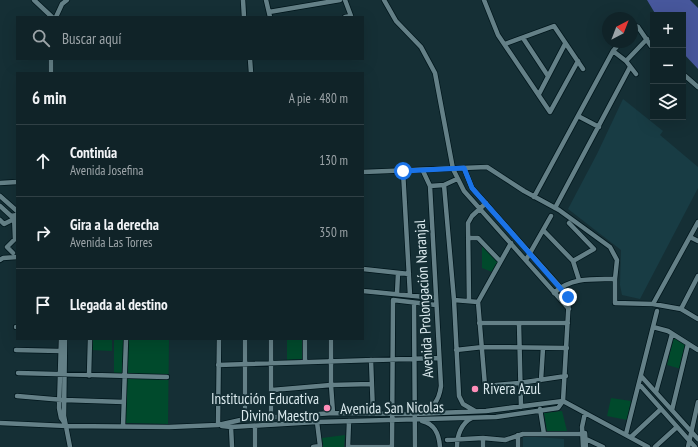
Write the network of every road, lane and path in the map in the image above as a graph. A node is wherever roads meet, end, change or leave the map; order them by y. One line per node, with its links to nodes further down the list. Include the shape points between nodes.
1 (34, 0): 11 (street)
2 (67, 0): 12 (street)
3 (243, 0): 13 (street)
4 (266, 0): 10 (street)
5 (340, 0): 9 (street)
6 (345, 0): 14 (street)
7 (384, 0): 39 (street, via 396,21 421,47 435,74)
8 (484, 0): 18 (street, via 498,35)
9 (313, 2): 10 (street)
10 (269, 14)
11 (51, 16)
12 (56, 16)
13 (244, 16)
14 (351, 16)
15 (638, 27): 17 (street)
16 (524, 38): 18 (street); 19 (street, via 554,26); 32 (street)
17 (647, 39): 20 (street); 25 (street)
18 (505, 44): 35 (street)
19 (566, 44): 26 (street); 32 (street)
20 (650, 44)
21 (616, 48): 22 (street)
22 (613, 51): 25 (street); 36 (street)
23 (51, 60): 29 (street)
24 (250, 60): 30 (street)
25 (626, 61): 27 (street)
26 (578, 62): 28 (street); 35 (street, via 550,112)
27 (630, 67): 31 (street); 37 (street)
28 (583, 69)
29 (51, 72)
30 (251, 72)
31 (636, 74)
32 (548, 76): 35 (street)
33 (686, 77): 34 (street)
34 (698, 87)
35 (539, 94)
36 (578, 116): 37 (street); 49 (street)
37 (599, 127): 52 (street)
38 (464, 168): 39 (street); 49 (street, via 487,167); 50 (street, via 472,188)
39 (453, 169): 41 (street); 43 (street)
40 (403, 171): 41 (street); 42 (street); 73 (street)
41 (423, 171): 47 (street, Avenida Prolongación Naranjal)
42 (364, 172)
43 (457, 179): 46 (street); 53 (street)
44 (16, 182): 45 (street)
45 (0, 183)
46 (444, 185): 47 (street); 83 (street, Avenida Prolongación Naranjal)
47 (430, 186): 82 (street, Avenida Prolongación Naranjal)
48 (0, 196): 54 (street)
49 (534, 197): 52 (street)
50 (486, 203): 53 (street); 65 (street)
51 (0, 206): 56 (street)
52 (555, 208): 75 (street, via 610,247 617,260)
53 (480, 209): 62 (street, via 469,219); 64 (street)
54 (16, 210)
55 (551, 216): 60 (street)
56 (15, 217): 57 (street, via 4,224); 66 (street, via 15,239 7,246)
57 (0, 220)
58 (698, 222): 61 (street)
59 (569, 223): 70 (street, via 594,249)
60 (544, 231): 65 (street); 70 (street)
61 (690, 237): 63 (street); 87 (street)
62 (468, 238): 69 (street, via 478,238); 84 (street)
63 (698, 241)
64 (511, 243): 68 (street); 69 (street)
65 (531, 253): 68 (street); 77 (street)
66 (15, 254): 67 (street)
67 (0, 260)
68 (526, 260): 79 (street)
69 (500, 261): 85 (street)
70 (573, 261): 76 (street)
71 (364, 269): 72 (street)
72 (398, 273): 73 (street); 80 (street)
73 (409, 274): 81 (street)
74 (698, 276): 90 (street)
75 (615, 279): 76 (street); 87 (street, via 615,303)
76 (579, 280): 77 (street)
77 (561, 287): 79 (street); 89 (street, via 568,297)
78 (364, 291): 80 (street)
79 (554, 293): 89 (street)
80 (397, 294): 81 (street)
81 (410, 295): 82 (street)
82 (435, 298): 88 (street, Avenida Prolongación Naranjal)
83 (454, 300): 84 (street); 113 (street, Avenida Prolongación Naranjal)
84 (469, 301): 85 (street)
85 (478, 302): 93 (street)
86 (414, 303): 88 (street); 116 (street); 119 (street, via 393,300)
87 (653, 304): 90 (street)
88 (436, 306): 117 (street, Avenida Prolongación Naranjal)
89 (569, 309): 95 (street)
90 (682, 309): 92 (street)
91 (657, 311): 96 (street)
92 (698, 319)
93 (480, 323): 94 (street); 108 (street)
94 (519, 323): 95 (street); 109 (street)
95 (568, 323): 111 (street)
96 (653, 327): 97 (street); 130 (street)
97 (672, 334): 107 (street); 138 (street)
98 (61, 340): 115 (street)
99 (65, 340): 126 (street)
100 (90, 340): 127 (street)
101 (126, 340): 128 (street)
102 (219, 340): 124 (street)
103 (245, 340): 123 (street)
104 (271, 340): 122 (street)
105 (305, 340): 121 (street)
106 (331, 340): 120 (street)
107 (688, 344): 114 (street); 147 (street)
108 (483, 347): 109 (street); 113 (street); 133 (street, via 485,386)
109 (519, 348): 110 (street); 133 (street)
110 (543, 348): 111 (street); 132 (street)
111 (567, 348): 129 (street)
112 (16, 350): 115 (street)
113 (456, 350): 148 (street, Avenida Prolongación Naranjal, via 458,396 463,404)
114 (698, 350)
115 (60, 351): 126 (street)
116 (415, 358): 117 (street); 119 (street); 150 (street)
117 (439, 358): 150 (street, Avenida Prolongación Naranjal, via 440,398 432,406)
118 (371, 360): 119 (street); 120 (street); 134 (street)
119 (392, 360): 154 (street)
120 (331, 361): 121 (street); 136 (street)
121 (304, 362): 122 (street)
122 (271, 363): 123 (street); 137 (street)
123 (245, 364): 124 (street); 158 (street)
124 (218, 365): 164 (street)
125 (18, 373): 126 (street)
126 (62, 375): 127 (street); 140 (street)
127 (89, 376): 128 (street)
128 (124, 376): 131 (street); 142 (street)
129 (566, 376): 132 (street); 141 (street)
130 (641, 376): 135 (street); 138 (street)
131 (166, 377)
132 (541, 380): 133 (street)
133 (519, 383): 145 (street)
134 (371, 384): 136 (street); 151 (street)
135 (639, 384): 146 (street); 172 (street)
136 (331, 385): 137 (street); 153 (street)
137 (272, 390): 156 (street)
138 (656, 392): 147 (street)
139 (17, 396): 140 (street)
140 (62, 400): 142 (street); 165 (street)
141 (563, 401): 144 (street, Avenida San Nicolas); 149 (street, Avenida San Nicolas, via 558,408); 152 (street)
142 (124, 402): 166 (street)
143 (698, 402): 157 (street)
144 (540, 405): 145 (street, Avenida San Nicolas); 149 (street)
145 (521, 407): 148 (street, Avenida San Nicolas)
146 (661, 408): 169 (street); 175 (street)
147 (672, 410): 170 (street)
148 (477, 411): 150 (street, Avenida San Nicolas)
149 (540, 411): 155 (street, Avenida San Nicolas); 171 (street)
150 (414, 412): 154 (street, Avenida San Nicolas); 160 (street)
151 (373, 413): 153 (street, Avenida San Nicolas); 154 (street, Avenida San Nicolas)
152 (587, 413): 172 (street); 174 (street)
153 (333, 414): 156 (street, Avenida San Nicolas)
154 (393, 414): 159 (street)
155 (475, 417): 160 (street, Avenida San Nicolas); 177 (street, via 463,425)
156 (271, 418): 158 (street, Avenida San Nicolas)
157 (696, 418): 170 (street)
158 (245, 419): 164 (street, Avenida San Nicolas)
159 (392, 420): 160 (street, Avenida San Nicolas); 161 (street, Avenida San Nicolas); 187 (street)
160 (414, 420): 188 (street); 189 (street, via 423,421 435,428)
161 (349, 421): 162 (street, Avenida San Nicolas); 186 (street)
162 (317, 422): 167 (street, Avenida San Nicolas); 181 (street)
163 (0, 423): 165 (street, Avenida San Nicolas)
164 (218, 425): 166 (street, Avenida San Nicolas); 168 (street, Avenida San Nicolas)
165 (67, 426): 166 (street, Avenida San Nicolas); 182 (street)
166 (123, 426)
167 (255, 426): 168 (street, Avenida San Nicolas); 184 (street)
168 (231, 427): 183 (street)
169 (677, 427): 180 (street); 197 (street)
170 (691, 431): 178 (street); 180 (street)
171 (544, 434): 173 (street); 174 (street)
172 (626, 434): 175 (street)
173 (518, 435): 176 (street, via 505,440); 192 (street)
174 (584, 436): 193 (street); 194 (street); 195 (street)
175 (631, 437): 196 (street)
176 (483, 438): 177 (street); 191 (street)
177 (457, 439): 179 (street); 190 (street)
178 (698, 439)
179 (447, 440)
180 (689, 440): 198 (street); 199 (street)
181 (320, 446): 185 (street)
182 (70, 447)
183 (232, 447)
184 (255, 447)
185 (313, 447)
186 (348, 447): 187 (street)
187 (392, 447)
188 (415, 447)
189 (440, 447)
190 (457, 447)
191 (484, 447)
192 (518, 447)
193 (583, 447)
194 (586, 447)
195 (603, 447)
196 (648, 447)
197 (655, 447)
198 (688, 447)
199 (695, 447)

